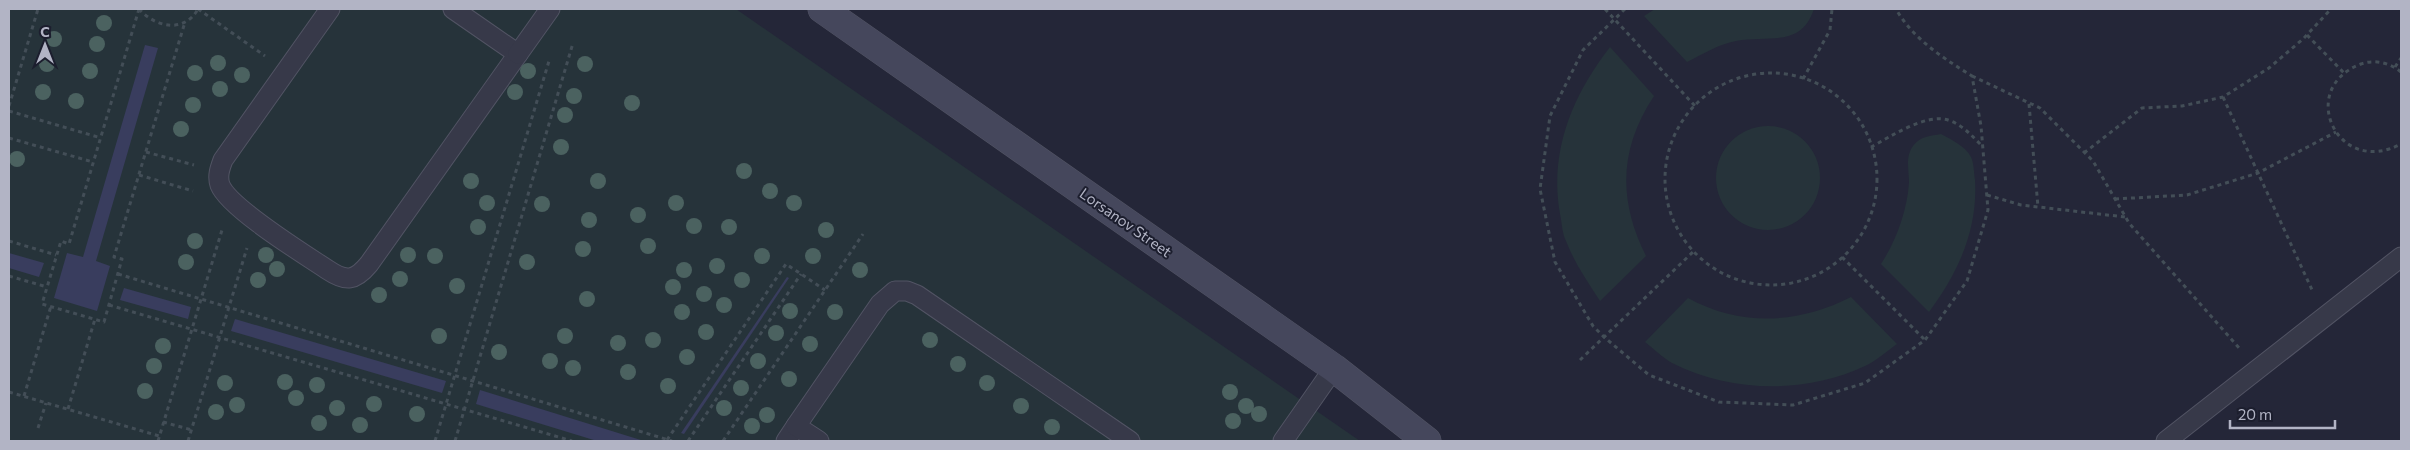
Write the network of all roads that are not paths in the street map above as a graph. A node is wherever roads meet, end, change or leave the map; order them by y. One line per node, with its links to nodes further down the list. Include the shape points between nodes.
1 (330, 9): 5 (lane, via 223,160 218,172 219,184 231,202 339,277 361,274)
2 (453, 9): 5 (lane)
3 (550, 9): 5 (lane)
4 (822, 9): 7 (main road, Lorsanov Street)
5 (518, 54)
6 (2401, 257): 14 (lane)
7 (1334, 368): 12 (lane); 13 (main road, Lorsanov Street)
8 (796, 426): 9 (lane); 10 (lane); 11 (lane, via 880,304 895,291 906,291 917,295)
9 (786, 441)
10 (819, 441)
11 (1130, 441)
12 (1283, 441)
13 (1427, 441)
14 (2166, 441)

